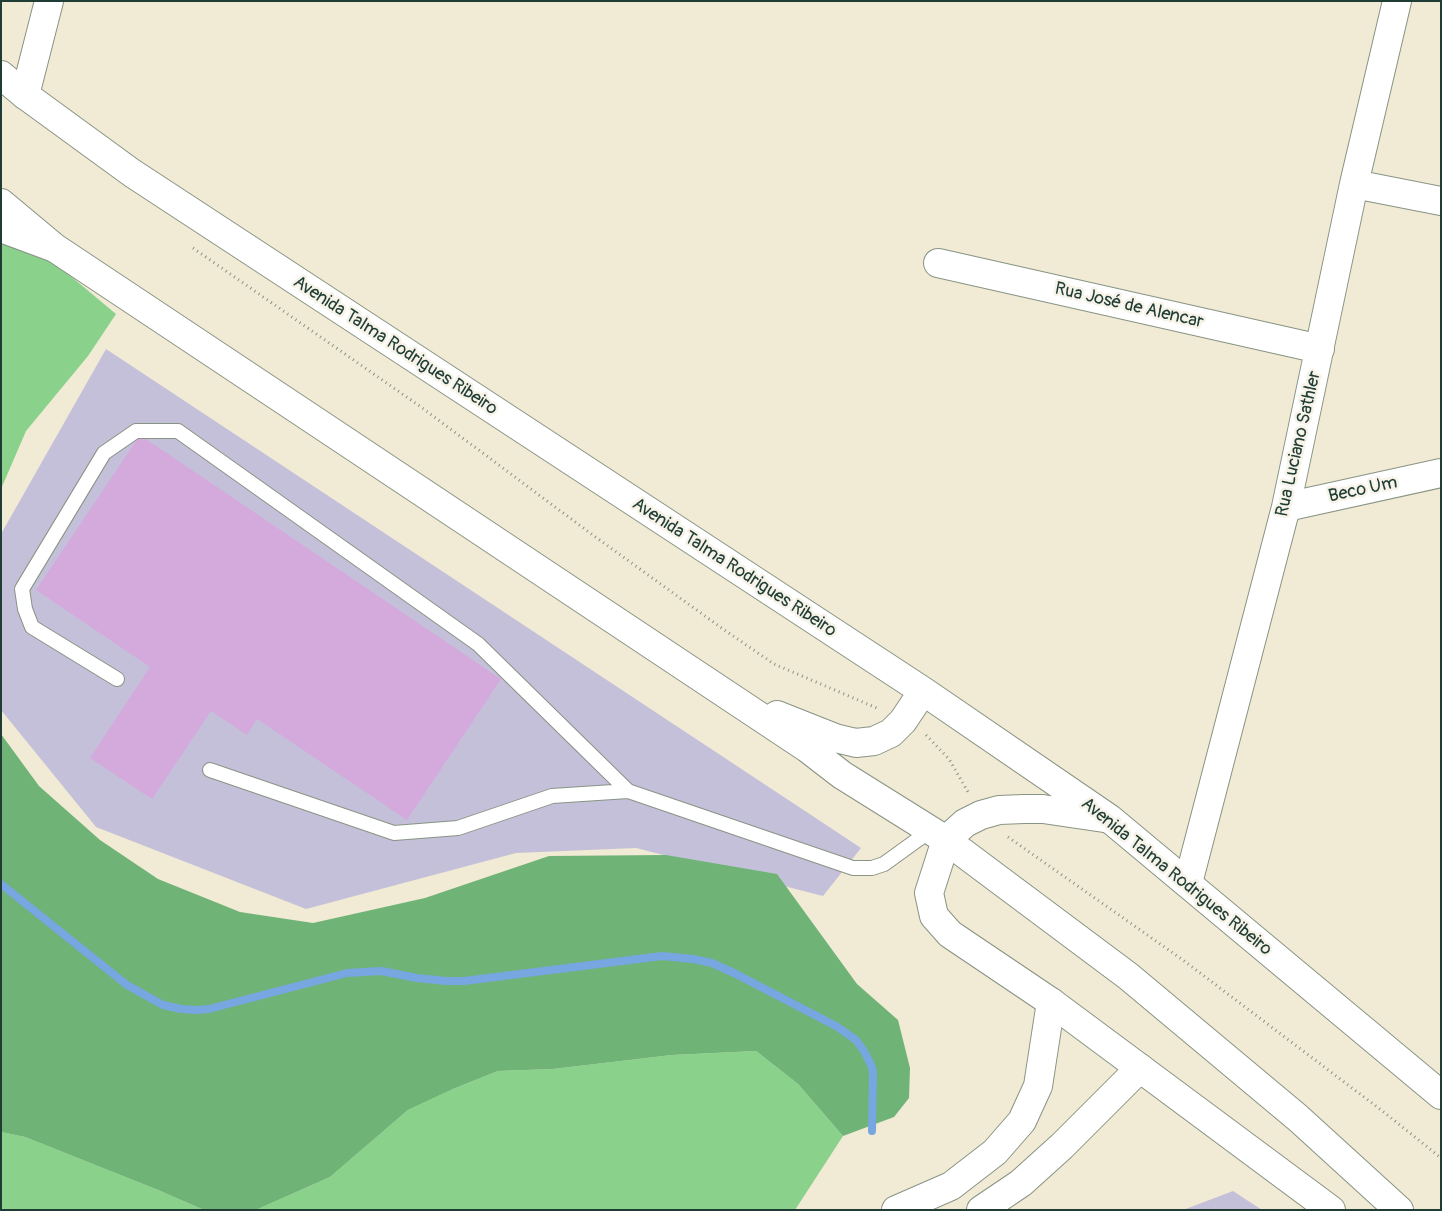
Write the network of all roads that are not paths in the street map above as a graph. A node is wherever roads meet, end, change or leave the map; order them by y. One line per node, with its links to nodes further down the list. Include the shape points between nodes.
1 (49, 1): 4 (main road)
2 (1397, 1): 5 (main road, Rua Luciano Sathler)
3 (1, 76): 4 (main road, Avenida Talma Rodrigues Ribeiro)
4 (25, 95): 15 (main road, Avenida Talma Rodrigues Ribeiro, via 132,173)
5 (1354, 184): 6 (main road); 11 (main road, Rua Luciano Sathler)
6 (1441, 201)
7 (1, 203): 9 (main road)
8 (1, 228): 9 (main road)
9 (56, 248): 16 (main road)
10 (938, 263): 11 (main road, Rua José de Alencar)
11 (1320, 349): 13 (main road, Rua Luciano Sathler)
12 (1441, 473): 13 (main road, Beco Um)
13 (1286, 507): 21 (main road, Rua Luciano Sathler)
14 (117, 679): 18 (lane, via 32,627 22,589 104,453 136,431 178,431 478,644)
15 (923, 692): 16 (main road, via 891,733 856,743 835,738); 19 (main road, Avenida Talma Rodrigues Ribeiro)
16 (729, 696): 20 (main road, via 842,775)
17 (210, 770): 18 (lane, via 394,833 458,828 552,796)
18 (628, 790): 20 (lane, via 853,868 884,864)
19 (1110, 819): 20 (main road, via 1043,809 999,810); 21 (main road, Avenida Talma Rodrigues Ribeiro)
20 (939, 835): 22 (main road, via 930,893 934,916 950,934); 28 (main road, via 1128,976 1298,1118)
21 (1188, 883): 24 (main road, Avenida Talma Rodrigues Ribeiro)
22 (1051, 1002): 23 (main road); 25 (main road, via 1038,1086 1022,1120 995,1152 951,1186)
23 (1140, 1068): 26 (main road, via 1021,1183); 27 (main road)
24 (1441, 1095)
25 (896, 1210)
26 (980, 1210)
27 (1331, 1210)
28 (1400, 1210)

